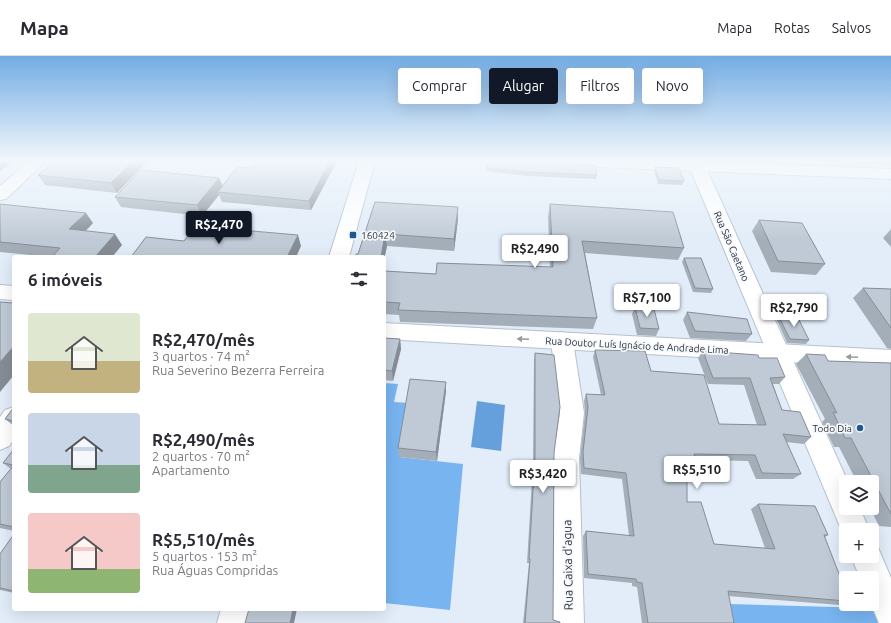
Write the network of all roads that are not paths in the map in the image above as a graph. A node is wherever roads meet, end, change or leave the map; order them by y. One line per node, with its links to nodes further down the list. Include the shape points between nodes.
1 (8, 187): 4 (street)
2 (359, 187): 5 (street)
3 (707, 187): 10 (street, Rua São Caetano)
4 (0, 195)
5 (340, 255)
6 (0, 292): 7 (street)
7 (12, 293)
8 (386, 331): 9 (street, Rua Doutor Luís Ignácio de Andrade Lima, one-way to 8)
9 (562, 341): 10 (street, Rua Doutor Luís Ignácio de Andrade Lima); 19 (street, Rua Caixa d'agua, via 572,413 566,458)
10 (777, 353): 11 (street, Rua Doutor Luís Ignácio de Andrade Lima, one-way to 10); 14 (street, Rua São Caetano)
11 (891, 359)
12 (12, 421): 13 (street)
13 (0, 438)
14 (852, 523)
15 (869, 563): 17 (street)
16 (236, 611): 18 (street)
17 (891, 614)
18 (233, 623)
19 (568, 623)

